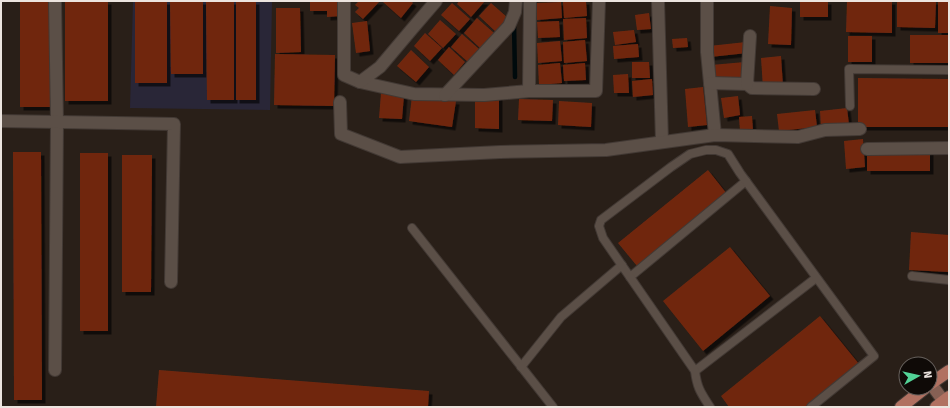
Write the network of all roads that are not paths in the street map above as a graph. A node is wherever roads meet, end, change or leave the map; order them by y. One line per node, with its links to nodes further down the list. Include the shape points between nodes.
1 (55, 1): 20 (street)
2 (344, 1): 11 (street, via 344,75)
3 (436, 1): 11 (street, via 380,67)
4 (516, 1): 16 (street, via 515,12 509,26)
5 (530, 1): 15 (street)
6 (599, 1): 15 (street, via 596,91)
7 (658, 1): 23 (street)
8 (706, 1): 12 (street)
9 (750, 36): 13 (street)
10 (949, 70): 18 (lane, via 849,69)
11 (360, 82): 16 (street, via 414,94)
12 (710, 83): 13 (street); 22 (street)
13 (747, 84): 14 (street, via 752,88)
14 (814, 89)
15 (529, 91): 16 (street)
16 (445, 95)
17 (340, 102): 23 (street, via 341,134 400,157 606,150)
18 (850, 106)
19 (1, 121): 20 (street)
20 (58, 122): 33 (street, via 174,124); 35 (street)
21 (860, 129): 22 (street, via 825,130 798,136)
22 (715, 136): 23 (street)
23 (662, 142)
24 (949, 148): 25 (street)
25 (867, 149)
26 (746, 181): 28 (lane, via 728,154 716,150 690,154 602,220 599,226 603,238); 30 (lane); 31 (lane)
27 (412, 228): 34 (lane)
28 (622, 265): 30 (lane); 34 (lane, via 561,317)
29 (912, 276): 32 (lane)
30 (630, 277): 36 (lane)
31 (816, 278): 36 (lane); 42 (lane, via 874,356)
32 (949, 280)
33 (171, 282)
34 (521, 367): 40 (lane)
35 (55, 370)
36 (695, 371): 41 (lane, via 699,392)
37 (949, 371): 38 (main road)
38 (938, 379)
39 (915, 396): 43 (main road)
40 (553, 407)
41 (710, 407)
42 (811, 407)
43 (901, 407)

